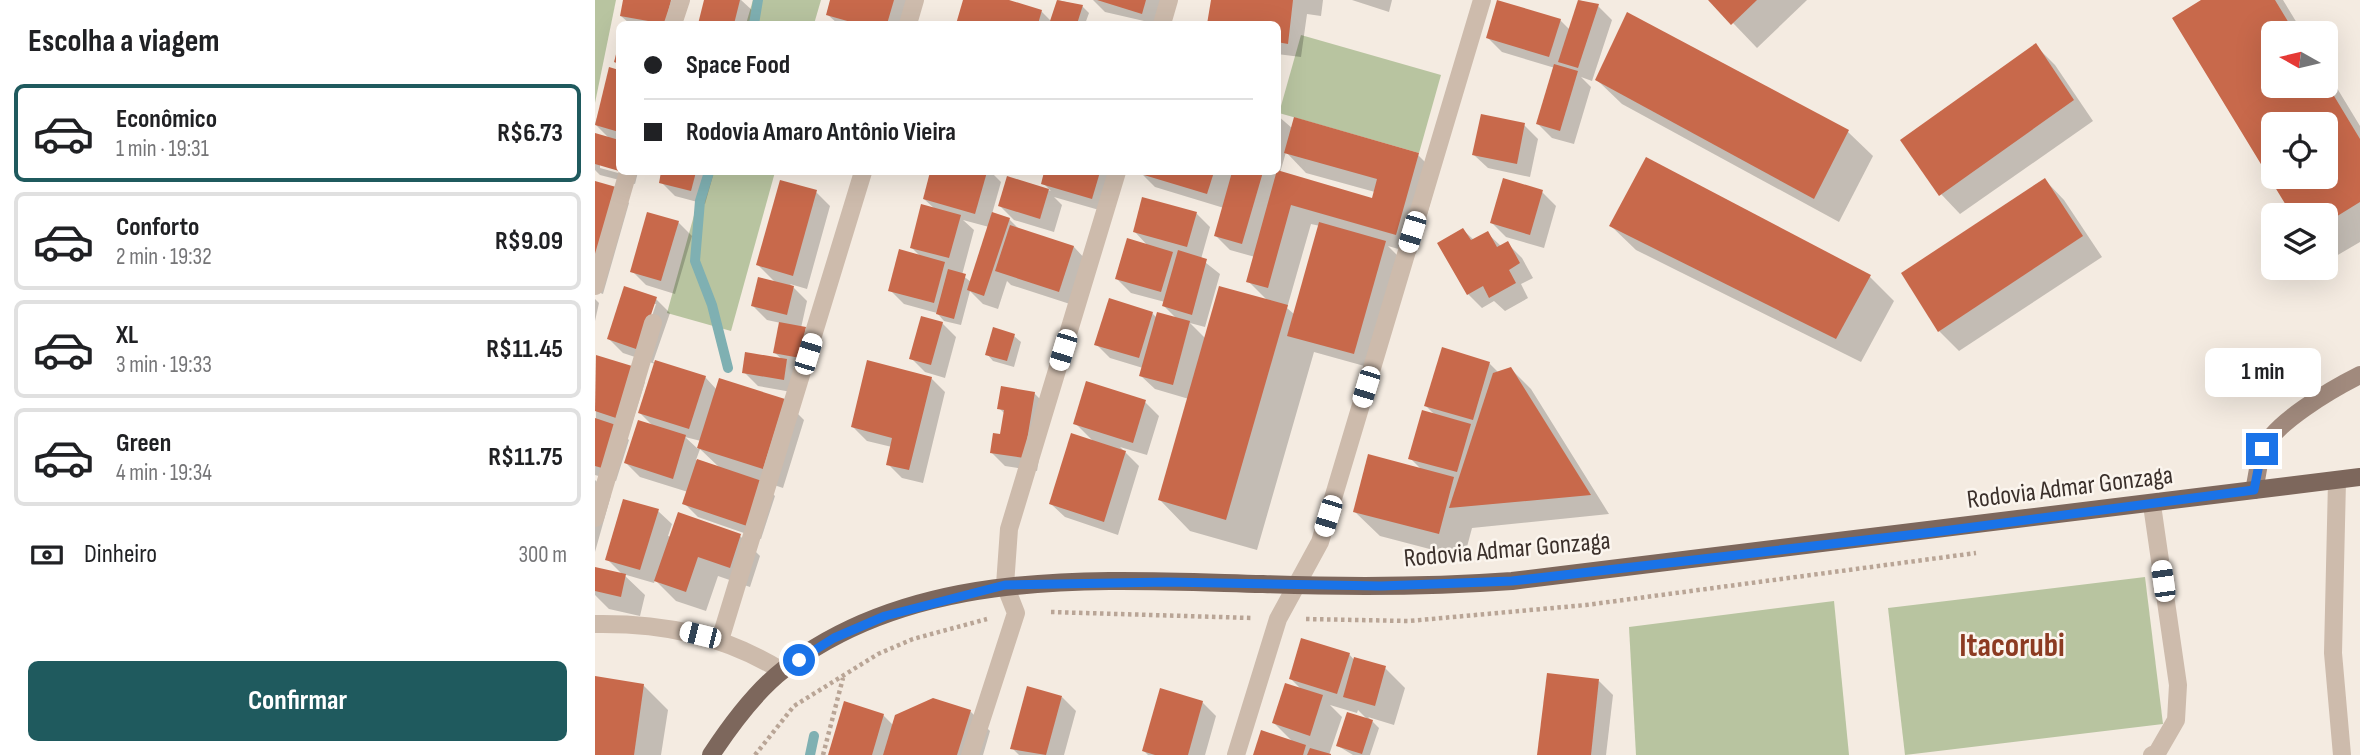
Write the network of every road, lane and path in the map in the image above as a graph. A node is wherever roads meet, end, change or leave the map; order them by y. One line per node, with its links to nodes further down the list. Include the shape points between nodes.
1 (681, 0): 5 (street)
2 (915, 0): 6 (street)
3 (1169, 0): 7 (street)
4 (1482, 0): 20 (street, via 1320,542)
5 (674, 21)
6 (909, 21)
7 (1163, 21)
8 (627, 175): 11 (street)
9 (862, 175): 22 (street)
10 (1116, 175): 19 (street, via 1009,528)
11 (595, 286)
12 (653, 323): 18 (street)
13 (2360, 375): 16 (main road, via 2288,421 2262,449)
14 (2360, 477): 15 (main road, Rodovia Admar Gonzaga)
15 (2337, 481): 16 (main road, Rodovia Admar Gonzaga); 30 (street, via 2333,653)
16 (2254, 490): 17 (main road, Rodovia Admar Gonzaga)
17 (2152, 505): 20 (main road, Rodovia Admar Gonzaga, via 1512,581); 29 (street, via 2178,685 2176,720)
18 (595, 518)
19 (1005, 585): 20 (main road, Rodovia Admar Gonzaga); 23 (main road, Rodovia Admar Gonzaga, via 885,616 834,638); 27 (street, via 1016,613)
20 (1299, 585): 28 (street, via 1278,619)
21 (595, 624): 22 (street, via 660,626)
22 (720, 640): 23 (street)
23 (782, 671): 25 (main road, Rodovia Admar Gonzaga, via 747,706)
24 (843, 677): 26 (path)
25 (711, 755)
26 (823, 755)
27 (970, 755)
28 (1236, 755)
29 (2152, 755)
30 (2342, 755)

